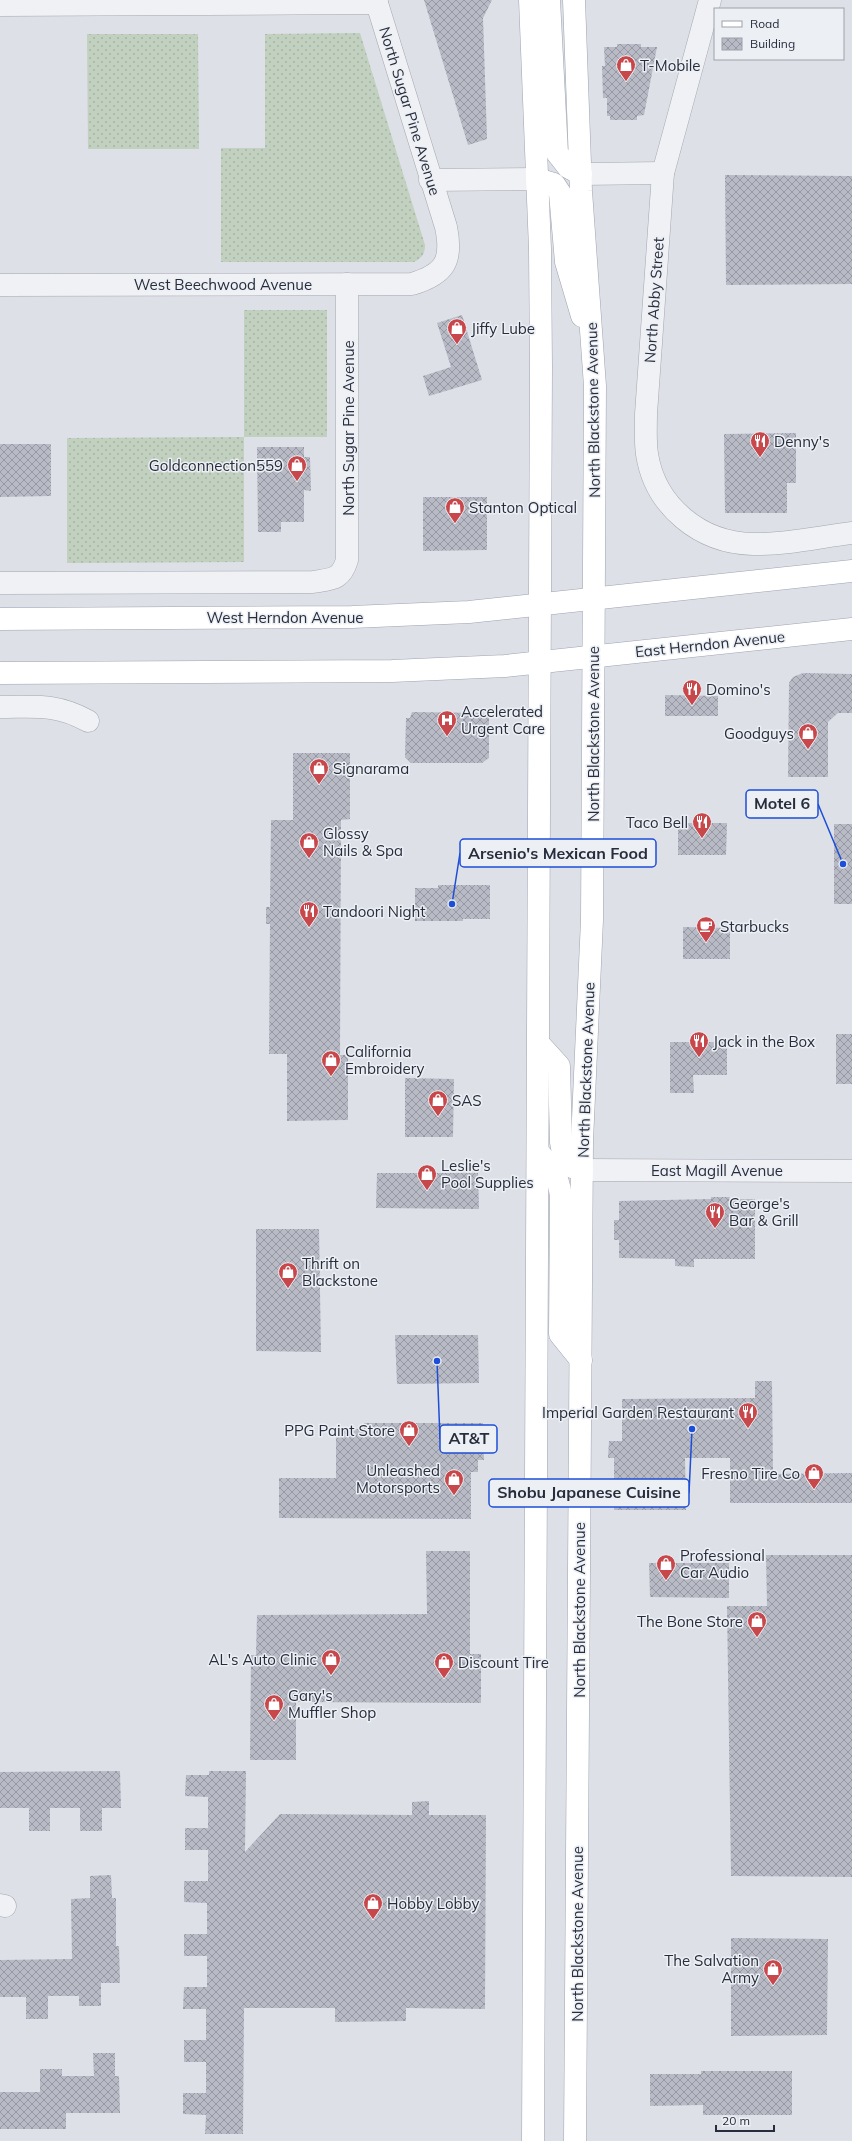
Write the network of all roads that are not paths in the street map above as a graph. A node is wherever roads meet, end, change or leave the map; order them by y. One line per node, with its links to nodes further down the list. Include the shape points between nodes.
1 (530, 0): 9 (main road)
2 (549, 0): 8 (main road, via 556,148 561,160)
3 (574, 0): 8 (main road, North Blackstone Avenue)
4 (710, 0): 7 (street, North Abby Street)
5 (376, 2): 6 (street); 10 (street, North Sugar Pine Avenue)
6 (0, 5)
7 (663, 173): 8 (street); 15 (street, North Abby Street, via 646,414 647,454 660,492 670,508 684,519 706,534 725,541 753,544)
8 (581, 174): 14 (main road, North Blackstone Avenue)
9 (537, 178): 10 (street); 14 (main road, via 554,184 560,193 566,262); 19 (main road, via 541,367)
10 (430, 180): 11 (street, North Sugar Pine Avenue, via 449,243 449,257)
11 (442, 268): 12 (street, West Beechwood Avenue, via 428,279 412,284)
12 (347, 284): 13 (street, West Beechwood Avenue); 17 (street, North Sugar Pine Avenue, via 347,560 343,572 333,579 313,582)
13 (0, 285)
14 (593, 351): 18 (main road, North Blackstone Avenue)
15 (852, 533)
16 (852, 571): 18 (main road)
17 (0, 583)
18 (594, 599): 19 (main road, West Herndon Avenue); 22 (main road, North Blackstone Avenue)
19 (541, 606): 20 (main road, West Herndon Avenue, via 352,617); 23 (main road)
20 (0, 619)
21 (852, 629): 22 (main road, East Herndon Avenue)
22 (593, 657): 23 (main road, East Herndon Avenue); 29 (main road, North Blackstone Avenue, via 592,920)
23 (541, 662): 24 (main road, via 484,668 392,671); 27 (main road)
24 (0, 673)
25 (0, 707): 26 (street, via 50,707 70,711)
26 (88, 721)
27 (539, 1044): 28 (main road); 29 (main road, via 559,1066 563,1153 572,1167)
28 (538, 1152): 31 (main road, via 552,1166 561,1196 560,1334); 32 (main road)
29 (582, 1170): 30 (street, East Magill Avenue); 31 (main road, North Blackstone Avenue)
30 (852, 1171)
31 (581, 1360): 33 (main road, North Blackstone Avenue)
32 (533, 2141)
33 (576, 2141)

